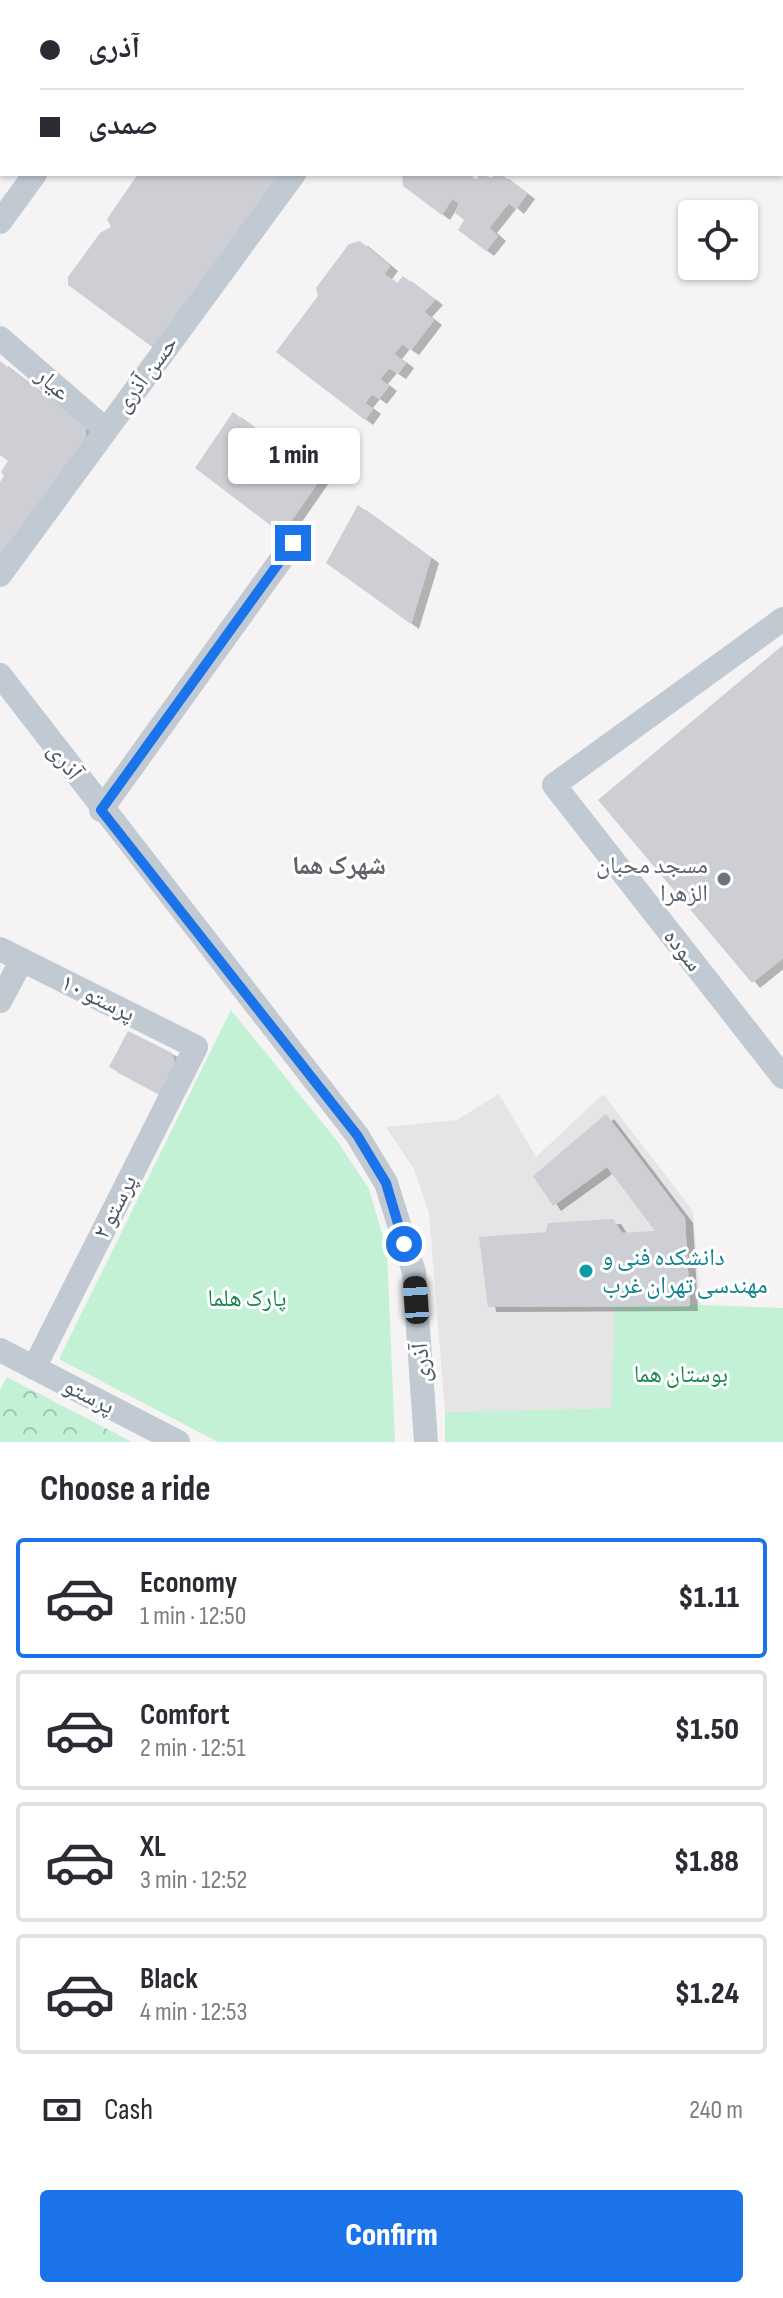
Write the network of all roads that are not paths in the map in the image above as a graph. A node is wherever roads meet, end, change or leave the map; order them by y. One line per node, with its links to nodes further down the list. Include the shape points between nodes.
1 (34, 176): 3 (street)
2 (293, 176): 5 (street, حسن آذری)
3 (0, 222)
4 (0, 338): 5 (street, عیار)
5 (105, 429): 7 (street, حسن آذری)
6 (293, 543): 10 (street)
7 (0, 575)
8 (783, 619): 14 (street, سوده, via 554,785)
9 (0, 675): 10 (street, آذری)
10 (101, 810): 15 (street, آذری, via 357,1135 386,1183)
11 (11, 955): 12 (street); 13 (street, پرستو ۱۰)
12 (0, 1001)
13 (196, 1047): 17 (street, پرستو ۲)
14 (783, 1077)
15 (402, 1239): 19 (street, آذری, via 399,1273); 20 (street, آذری, via 414,1272)
16 (0, 1350): 17 (street, پرستو)
17 (34, 1368): 18 (street, پرستو)
18 (178, 1442)
19 (412, 1442)
20 (426, 1442)

